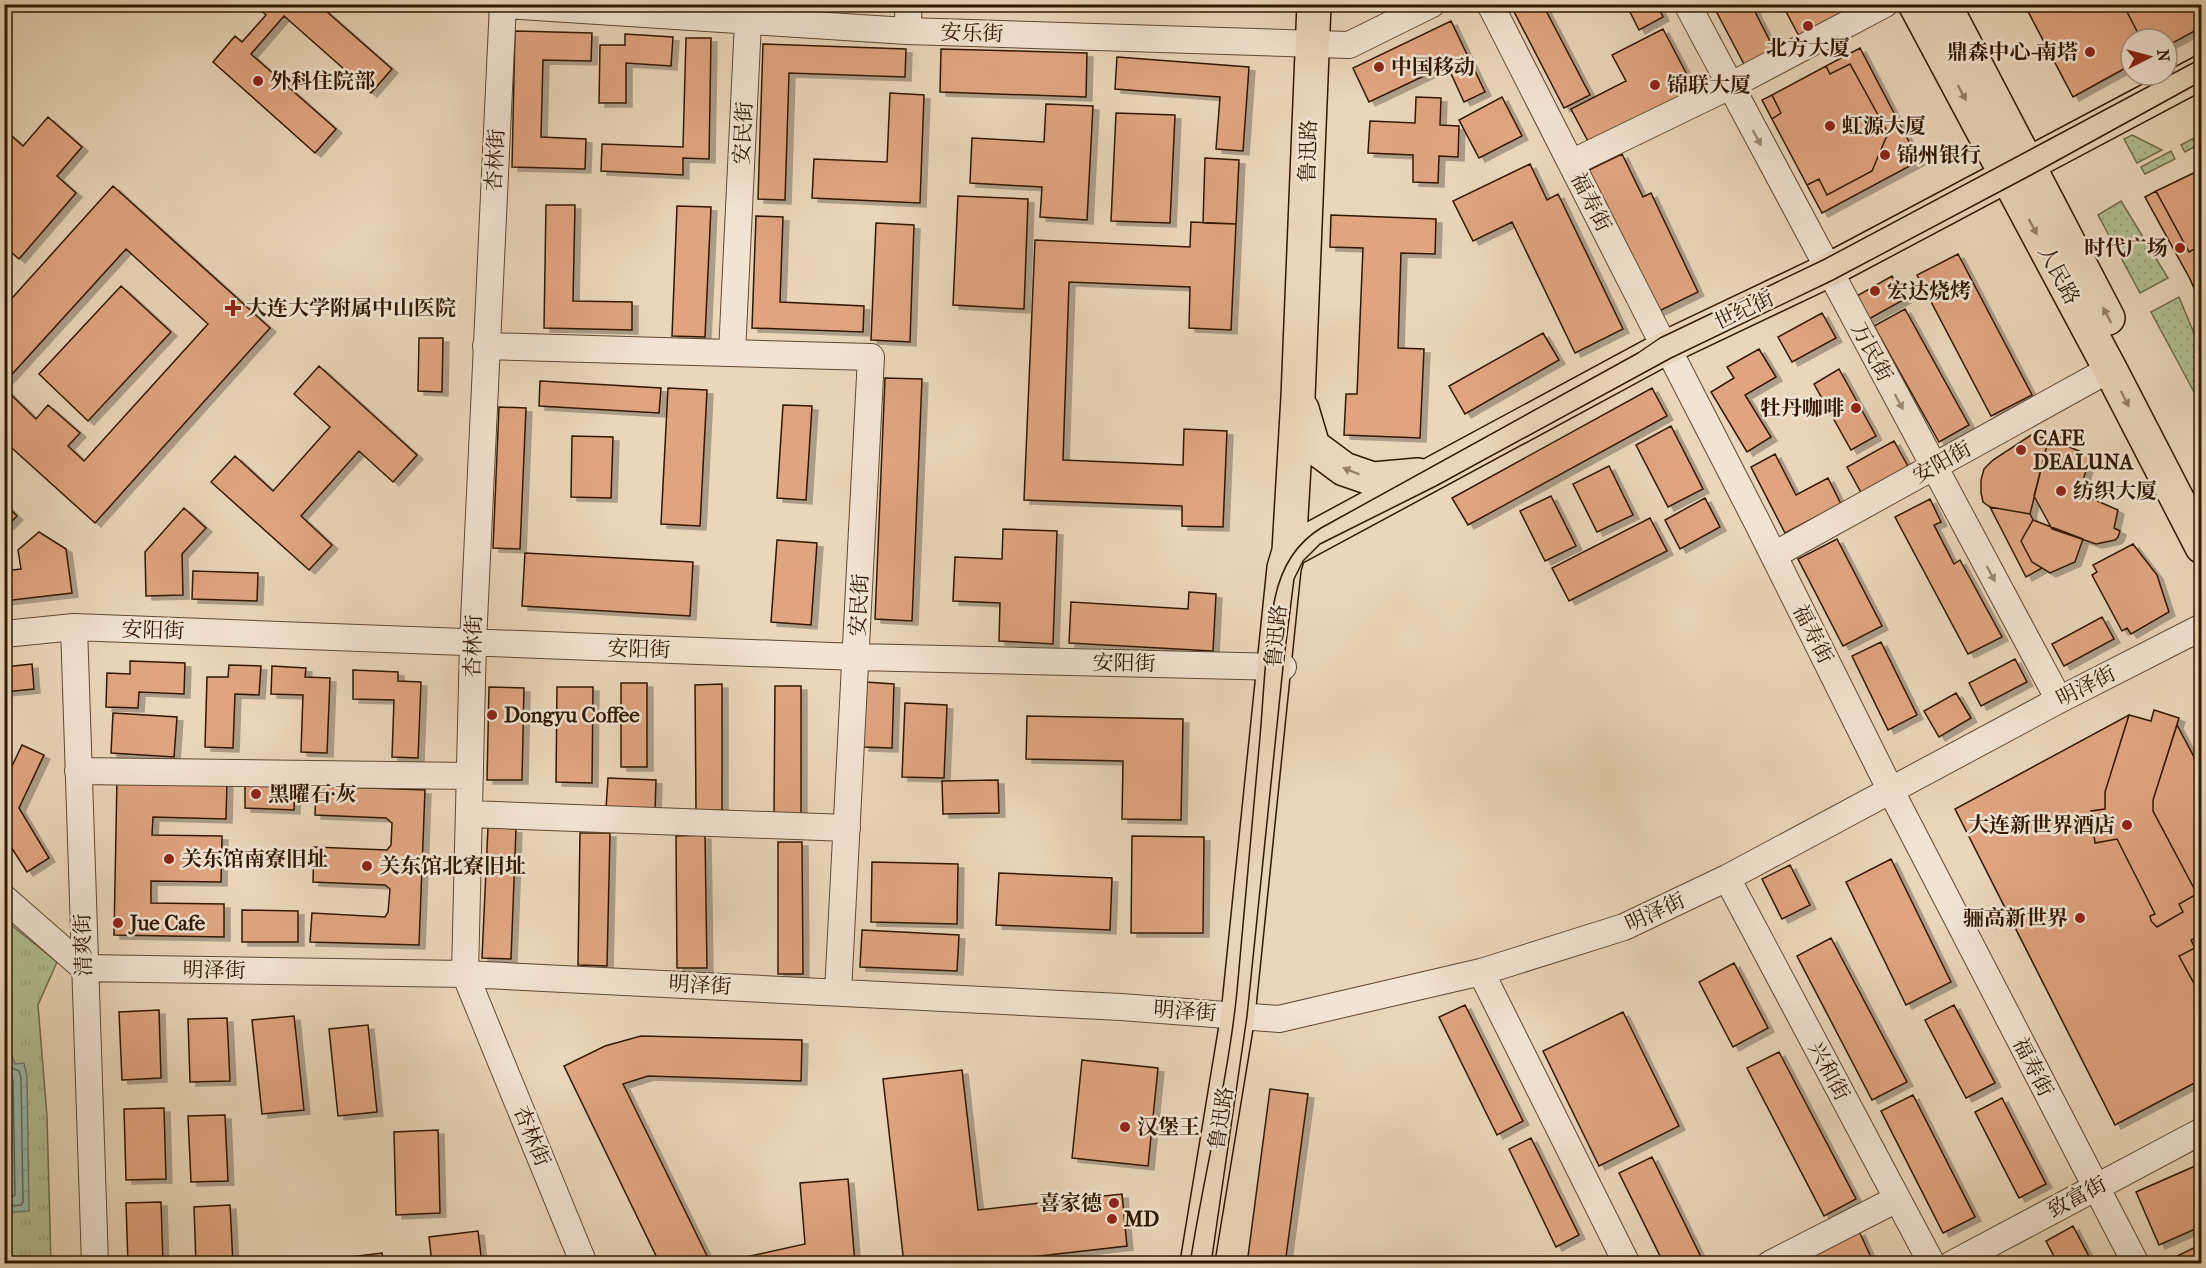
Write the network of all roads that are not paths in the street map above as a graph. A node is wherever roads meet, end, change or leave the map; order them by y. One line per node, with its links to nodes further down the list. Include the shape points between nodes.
1 (909, 4): 11 (street)
2 (1314, 4): 12 (main road, 鲁迅路)
3 (1432, 4): 12 (street, 安乐街, via 1349,45)
4 (1490, 4): 15 (street, 福寿街)
5 (1687, 4): 14 (street, 万民街)
6 (1885, 4): 14 (street)
7 (1916, 4): 16 (main road, 人民路, one-way to 16)
8 (1944, 4): 16 (main road, 人民路)
9 (503, 5): 10 (street, 安乐街); 18 (street, 杏林街)
10 (738, 15): 11 (street, 安乐街); 20 (street, 安民街)
11 (907, 31): 12 (street, 安乐街)
12 (1312, 44): 22 (main road, 鲁迅路)
13 (2202, 72): 16 (main road, 世纪街)
14 (1730, 86): 15 (street); 17 (street, 万民街, one-way to 17)
15 (1571, 163): 19 (street, 福寿街)
16 (2017, 170): 17 (main road, 世纪街); 21 (main road, 人民路, one-way to 21); 25 (main road, 人民路, one-way to 16)
17 (1829, 270): 19 (main road, 世纪街); 23 (street, 万民街, one-way to 23)
18 (486, 346): 20 (street, 安民街); 32 (street, 杏林街)
19 (1667, 347): 24 (main road, 世纪街); 28 (street, 福寿街)
20 (732, 352): 33 (street, 安民街, via 871,357)
21 (2110, 369): 23 (street, 安阳街); 26 (main road, 人民路, one-way to 26)
22 (1298, 396): 24 (main road, one-way to 22, via 1373,479 1344,469 1313,446); 27 (main road, 鲁迅路)
23 (1933, 466): 28 (street, 安阳街); 35 (street, 万民街, one-way to 35)
24 (1429, 474): 27 (main road, 世纪街)
25 (2202, 498)
26 (2202, 547)
27 (1289, 551): 34 (main road, 鲁迅路, via 1284,568)
28 (1774, 555): 38 (street, 福寿街)
29 (74, 627): 31 (street, 安阳街); 32 (street, 安阳街); 36 (street, 清爽街)
30 (2202, 627): 35 (street, 明泽街)
31 (4, 634)
32 (473, 642): 33 (street, 安阳街); 37 (street, 杏林街)
33 (856, 657): 34 (street, 安阳街); 40 (street, 安民街)
34 (1278, 666): 47 (main road, 鲁迅路)
35 (2059, 700): 38 (street, 明泽街)
36 (78, 771): 37 (street); 43 (street, 清爽街)
37 (470, 776): 39 (street, 杏林街)
38 (1891, 791): 41 (street, 明泽街); 49 (street, 福寿街)
39 (469, 814): 40 (street); 45 (street, 杏林街)
40 (847, 828): 46 (street, 安民街)
41 (1727, 878): 44 (street, 明泽街, via 1624,927); 50 (street, 兴和街)
42 (4, 898): 43 (street)
43 (84, 968): 45 (street, 明泽街); 51 (street, 清爽街)
44 (1480, 972): 47 (street, 明泽街, via 1280,1019); 54 (street)
45 (465, 974): 46 (street, 明泽街); 52 (street, 杏林街)
46 (838, 992): 47 (street, 明泽街)
47 (1238, 1015): 53 (main road, 鲁迅路)
48 (2202, 1131): 49 (street, 致富街)
49 (2096, 1187): 57 (street, 致富街); 58 (street, 福寿街)
50 (1897, 1199): 55 (street); 56 (street, 兴和街)
51 (95, 1263)
52 (584, 1263)
53 (1197, 1263)
54 (1627, 1263)
55 (1770, 1263)
56 (1932, 1263)
57 (1952, 1263)
58 (2136, 1263)

